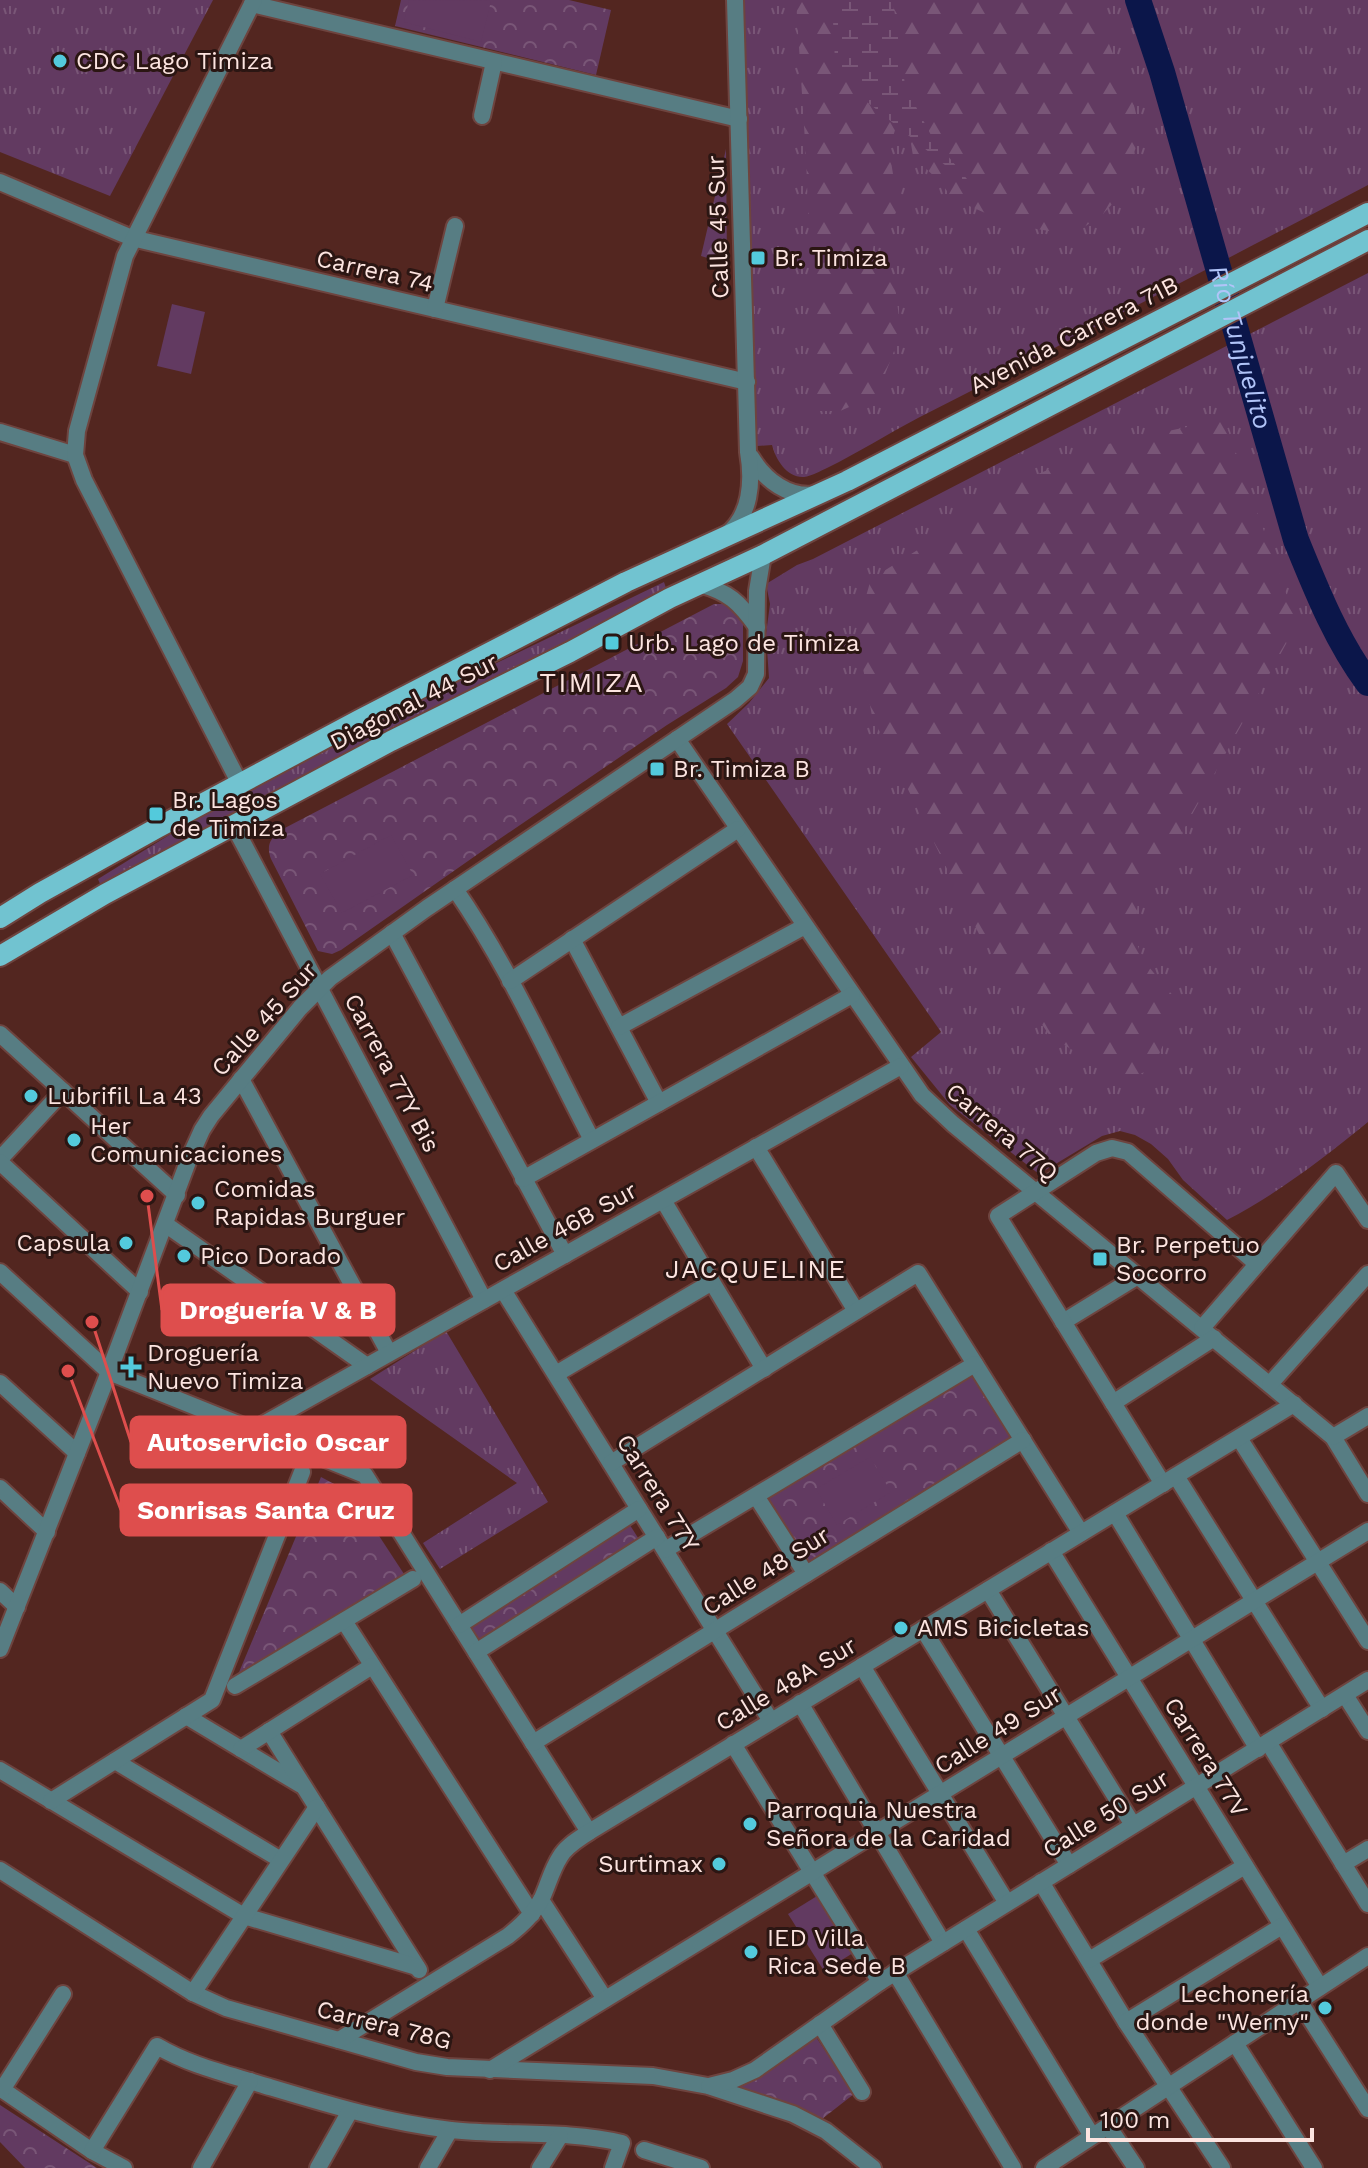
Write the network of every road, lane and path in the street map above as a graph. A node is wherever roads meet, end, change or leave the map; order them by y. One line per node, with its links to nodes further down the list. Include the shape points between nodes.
1 (735, 0): 5 (street, Calle 45 Sur)
2 (253, 2): 3 (street); 9 (street)
3 (494, 62): 4 (street); 5 (street)
4 (482, 116)
5 (739, 119): 12 (street, Calle 45 Sur)
6 (0, 182): 9 (street, Carrera 74)
7 (1368, 213): 16 (main road, Avenida Carrera 71B)
8 (455, 226): 11 (street)
9 (132, 238): 11 (street, Carrera 74); 15 (street, via 77,431)
10 (1368, 240): 19 (main road, Diagonal 44 Sur)
11 (435, 309): 12 (street, Carrera 74)
12 (747, 382): 14 (street, Calle 45 Sur)
13 (0, 432): 15 (street)
14 (748, 452): 17 (street, via 758,469 790,492); 18 (street, Calle 45 Sur, via 750,493 739,521)
15 (75, 455): 23 (street)
16 (847, 481): 17 (main road, Diagonal 44 Sur)
17 (824, 492): 18 (main road, Diagonal 44 Sur)
18 (724, 536): 23 (main road, Diagonal 44 Sur)
19 (763, 555): 20 (main road, Diagonal 44 Sur); 21 (street)
20 (699, 584): 21 (street, via 737,601); 24 (main road, Diagonal 44 Sur)
21 (757, 627): 22 (street, Calle 45 Sur, via 756,674 750,687)
22 (677, 739): 25 (street, Carrera 77Q); 26 (street, Calle 45 Sur)
23 (240, 784): 27 (main road, Diagonal 44 Sur)
24 (234, 826): 31 (main road, Diagonal 44 Sur); 33 (street, Carrera 77Y Bis)
25 (738, 829): 28 (street, Carrera 77Q); 30 (street)
26 (455, 889): 29 (street, Calle 45 Sur); 32 (street)
27 (0, 918)
28 (805, 926): 34 (street, Carrera 77Q); 35 (street)
29 (392, 933): 33 (street, Calle 45 Sur); 44 (street)
30 (572, 939): 32 (street); 35 (street)
31 (0, 956)
32 (510, 981): 41 (street)
33 (319, 988): 38 (street, Calle 45 Sur); 58 (street, Carrera 77Y Bis)
34 (852, 995): 37 (street, Carrera 77Q); 40 (street)
35 (619, 1027): 40 (street)
36 (0, 1034): 39 (street)
37 (901, 1066): 42 (street, Calle 46B Sur); 45 (street, Carrera 77Q, via 931,1104)
38 (241, 1079): 46 (street, Calle 45 Sur, via 202,1130); 62 (street)
39 (63, 1091): 43 (street); 46 (street)
40 (659, 1103): 41 (street)
41 (592, 1140): 44 (street)
42 (756, 1147): 47 (street, Calle 46B Sur); 59 (street)
43 (0, 1160): 57 (street)
44 (523, 1179): 50 (street)
45 (1036, 1191): 51 (street, via 1096,1153 1112,1148 1128,1152); 54 (street, Carrera 77Q); 60 (street, via 998,1216)
46 (177, 1195): 49 (street, Calle 45 Sur)
47 (663, 1200): 50 (street, Calle 46B Sur); 55 (street)
48 (1368, 1220): 51 (street, via 1336,1173)
49 (165, 1224): 57 (street, Calle 45 Sur); 64 (street)
50 (565, 1255): 56 (street, Calle 46B Sur)
51 (1257, 1264): 61 (street)
52 (1, 1275): 66 (street)
53 (1367, 1275): 69 (street)
54 (1138, 1276): 60 (street); 61 (street, Carrera 77Q)
55 (712, 1282): 65 (street); 67 (street)
56 (503, 1290): 58 (street, Calle 46B Sur); 67 (street, Carrera 77Y)
57 (140, 1292): 66 (street, Calle 45 Sur)
58 (484, 1300): 62 (street, Calle 46B Sur)
59 (856, 1311): 63 (street, via 918,1273); 65 (street)
60 (1063, 1322): 70 (street)
61 (1208, 1333): 69 (street, Carrera 77Q); 70 (street)
62 (389, 1353): 64 (street, Calle 46B Sur)
63 (975, 1364): 76 (street); 83 (street)
64 (367, 1366): 73 (street, Calle 46B Sur)
65 (764, 1369): 78 (street)
66 (109, 1372): 73 (street); 77 (street, Calle 45 Sur)
67 (556, 1374): 78 (street, Carrera 77Y)
68 (0, 1383): 77 (street)
69 (1270, 1384): 71 (street, Carrera 77Q)
70 (1113, 1403): 80 (street)
71 (1294, 1404): 74 (street, Carrera 77Q); 75 (street, Calle 48A Sur)
72 (1368, 1416): 74 (street)
73 (253, 1430): 99 (street, via 365,1475)
74 (1333, 1437): 82 (street, Carrera 77Q)
75 (1239, 1438): 80 (street, Calle 48A Sur); 91 (street)
76 (1023, 1440): 88 (street); 92 (street, Calle 48 Sur)
77 (77, 1453): 87 (street, Calle 45 Sur)
78 (611, 1463): 84 (street, Carrera 77Y)
79 (302, 1472): 114 (street, via 212,1700)
80 (1170, 1480): 85 (street, Calle 48A Sur); 96 (street)
81 (0, 1488): 87 (street)
82 (1368, 1494)
83 (756, 1496): 89 (street); 92 (street)
84 (639, 1509): 89 (street, Carrera 77Y); 99 (street)
85 (1115, 1513): 88 (street, Calle 48A Sur); 102 (street)
86 (1368, 1531): 91 (street, Calle 49 Sur)
87 (47, 1532): 97 (street, Calle 45 Sur)
88 (1081, 1533): 90 (street, Calle 48A Sur)
89 (661, 1544): 101 (street, Carrera 77Y); 105 (street)
90 (1051, 1551): 94 (street, Calle 48A Sur); 108 (street, Carrera 77V)
91 (1318, 1561): 96 (street, Calle 49 Sur); 103 (street)
92 (806, 1574): 101 (street, Calle 48 Sur)
93 (413, 1579): 98 (street)
94 (988, 1590): 100 (street, Calle 48A Sur); 115 (street)
95 (0, 1591): 97 (street)
96 (1255, 1600): 102 (street, Calle 49 Sur); 113 (street)
97 (17, 1607): 104 (street, Calle 45 Sur)
98 (344, 1621): 106 (street); 110 (street)
99 (459, 1625): 105 (street)
100 (923, 1629): 107 (street, Calle 48A Sur); 123 (street)
101 (715, 1630): 116 (street, Carrera 77Y); 119 (street, Calle 48 Sur)
102 (1192, 1639): 108 (street, Calle 49 Sur); 121 (street)
103 (1368, 1641)
104 (0, 1649)
105 (476, 1652): 119 (street)
106 (372, 1666): 117 (street); 144 (street)
107 (862, 1666): 112 (street, Calle 48A Sur); 128 (street)
108 (1129, 1677): 115 (street, Calle 49 Sur); 126 (street, Carrera 77V)
109 (1368, 1680): 111 (street, Calle 50 Sur)
110 (235, 1686)
111 (1345, 1695): 113 (street, Calle 50 Sur); 118 (street)
112 (800, 1703): 116 (street, Calle 48A Sur); 133 (street)
113 (1322, 1709): 121 (street, Calle 50 Sur)
114 (186, 1716): 122 (street); 124 (street)
115 (1066, 1716): 123 (street, Calle 49 Sur); 131 (street)
116 (771, 1721): 120 (street, Calle 48A Sur)
117 (269, 1731): 122 (street); 127 (street)
118 (1368, 1731)
119 (533, 1743): 132 (street)
120 (733, 1744): 132 (street, Calle 48A Sur); 140 (street)
121 (1263, 1746): 126 (street, Calle 50 Sur); 136 (street)
122 (241, 1749): 127 (street)
123 (1001, 1756): 128 (street, Calle 49 Sur); 137 (street)
124 (115, 1761): 129 (street); 135 (street)
125 (0, 1770): 129 (street)
126 (1196, 1786): 131 (street, Calle 50 Sur); 138 (street, Carrera 77V)
127 (304, 1787): 130 (street)
128 (940, 1793): 133 (street, Calle 49 Sur); 142 (street)
129 (51, 1801): 145 (street)
130 (317, 1807): 135 (street); 151 (street)
131 (1133, 1825): 137 (street, Calle 50 Sur)
132 (589, 1832): 144 (street, Calle 48A Sur, via 560,1856)
133 (877, 1832): 140 (street, Calle 49 Sur); 148 (street)
134 (1368, 1849): 136 (street)
135 (281, 1860): 145 (street)
136 (1343, 1864): 143 (street)
137 (1069, 1865): 141 (street, Calle 50 Sur)
138 (1245, 1866): 146 (street, Carrera 77V); 149 (street)
139 (0, 1870): 156 (street, Carrera 78G)
140 (813, 1872): 153 (street); 158 (street, Calle 49 Sur)
141 (1041, 1882): 142 (street, Calle 50 Sur); 149 (street)
142 (1007, 1903): 147 (street, Calle 50 Sur)
143 (1368, 1904)
144 (536, 1907): 154 (street, Calle 48A Sur, via 508,1936); 158 (street)
145 (244, 1916): 151 (street); 156 (street)
146 (1282, 1926): 155 (street, Carrera 77V); 160 (street)
147 (966, 1929): 148 (street, Calle 50 Sur); 175 (street)
148 (943, 1943): 152 (street, Calle 50 Sur)
149 (1089, 1960): 160 (street)
150 (1366, 1963): 155 (street)
151 (417, 1967): 154 (street)
152 (895, 1972): 153 (street, Calle 50 Sur); 186 (street)
153 (880, 1982): 161 (street, Calle 50 Sur)
154 (428, 1985): 162 (street, Calle 48A Sur)
155 (1320, 1987): 159 (street)
156 (193, 1993): 162 (street, Carrera 78G, via 226,2008)
157 (63, 1994): 168 (street)
158 (605, 1999): 164 (street, Calle 49 Sur)
159 (1299, 2001): 163 (street); 170 (street)
160 (1126, 2022): 167 (street)
161 (820, 2024): 166 (street, Calle 50 Sur, via 745,2076); 169 (street)
162 (339, 2040): 164 (street, Carrera 78G, via 416,2062)
163 (1235, 2043): 167 (street); 190 (street)
164 (490, 2070): 166 (street, Carrera 78G, via 653,2076)
165 (250, 2081): 171 (street); 177 (street, via 157,2046); 180 (street)
166 (708, 2086): 178 (street, Carrera 78G, via 793,2114 826,2131)
167 (1168, 2086): 172 (street); 189 (street)
168 (1, 2089): 177 (street)
169 (862, 2092)
170 (1368, 2109)
171 (350, 2111): 173 (street); 181 (street)
172 (1108, 2126): 175 (street); 188 (street)
173 (450, 2130): 174 (street); 182 (street)
174 (560, 2136): 183 (street); 184 (street, via 622,2143)
175 (1092, 2136): 187 (street)
176 (644, 2150): 185 (street)
177 (92, 2151): 179 (street)
178 (865, 2165)
179 (124, 2168)
180 (201, 2168)
181 (318, 2168)
182 (428, 2168)
183 (540, 2168)
184 (613, 2168)
185 (701, 2168)
186 (1013, 2168)
187 (1044, 2168)
188 (1136, 2168)
189 (1222, 2168)
190 (1314, 2168)

